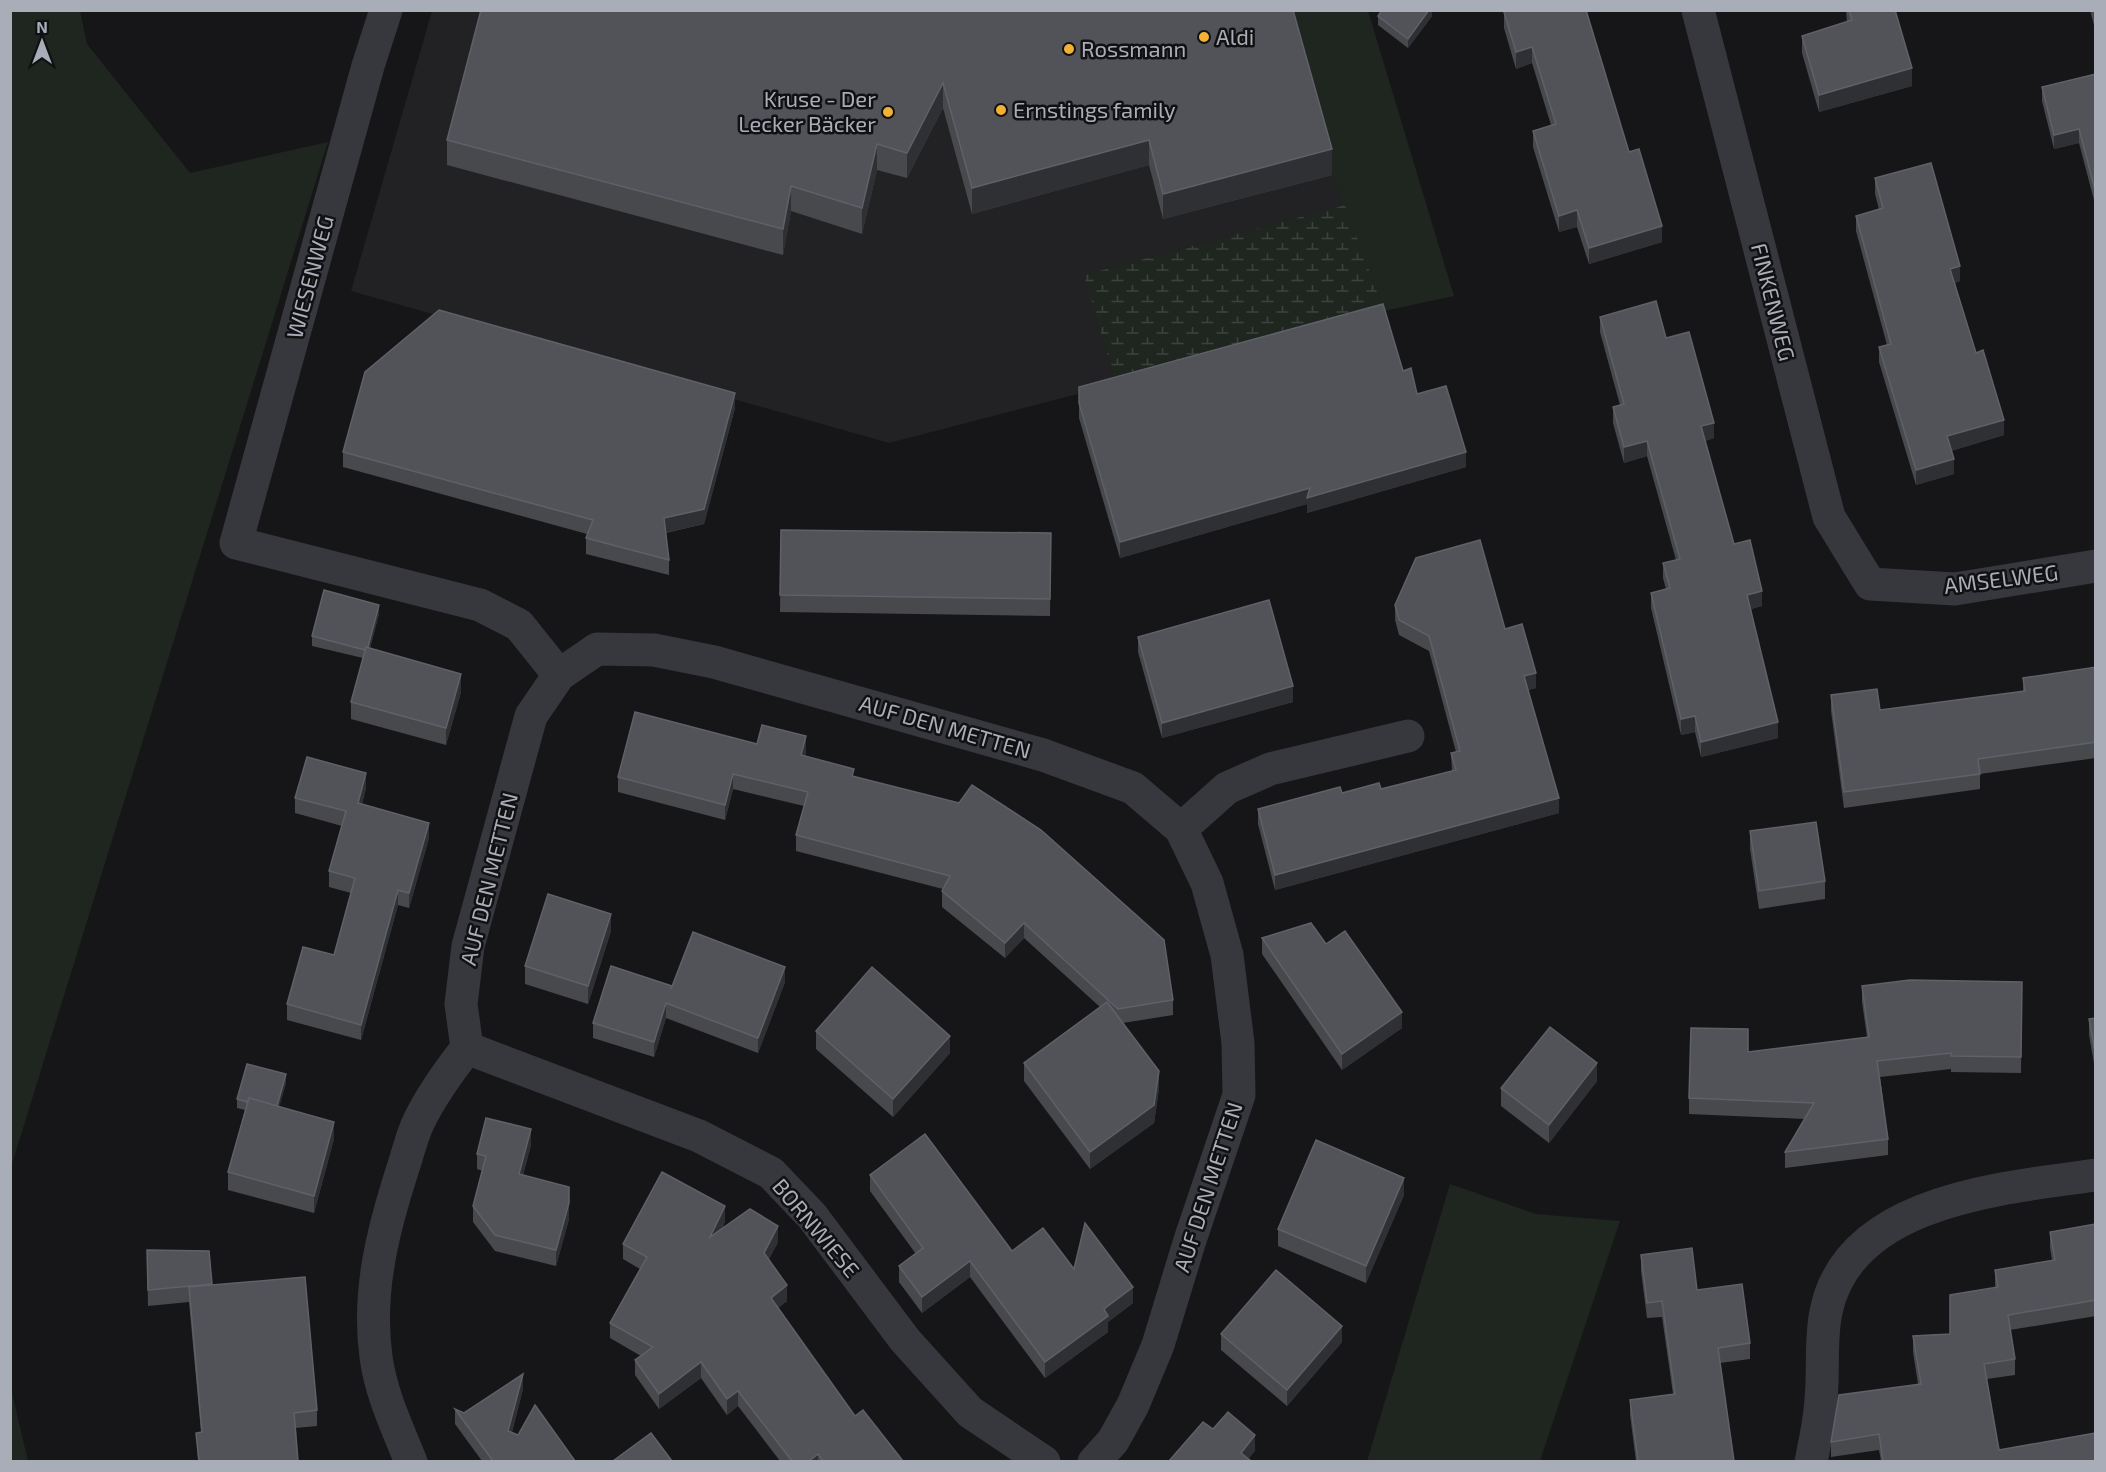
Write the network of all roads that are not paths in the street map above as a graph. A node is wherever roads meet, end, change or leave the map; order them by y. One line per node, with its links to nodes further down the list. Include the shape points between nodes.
1 (386, 10): 5 (street, WIESENWEG, via 236,543 480,605 519,625)
2 (1698, 10): 4 (street, FINKENWEG, via 1829,517)
3 (2096, 566): 4 (street, AMSELWEG, via 1955,590)
4 (1870, 584)
5 (559, 675): 7 (street, AUF DEN METTEN, via 597,649 654,650 714,662 1053,758 1133,788); 8 (street, AUF DEN METTEN, via 531,716 468,946 461,1004)
6 (1408, 736): 7 (street, via 1270,769 1227,788)
7 (1181, 829): 12 (street, AUF DEN METTEN, via 1208,883 1227,955 1238,1043 1239,1095 1158,1345 1133,1405 1113,1441)
8 (467, 1048): 10 (street, via 418,1123 378,1256 376,1357 386,1401); 11 (street, BORNWIESE, via 699,1136 771,1173 812,1216 905,1340 970,1412)
9 (2096, 1175): 13 (street, via 1982,1192 1929,1207 1855,1252 1834,1284 1825,1313 1821,1401)
10 (411, 1461)
11 (1044, 1461)
12 (1094, 1461)
13 (1811, 1461)

